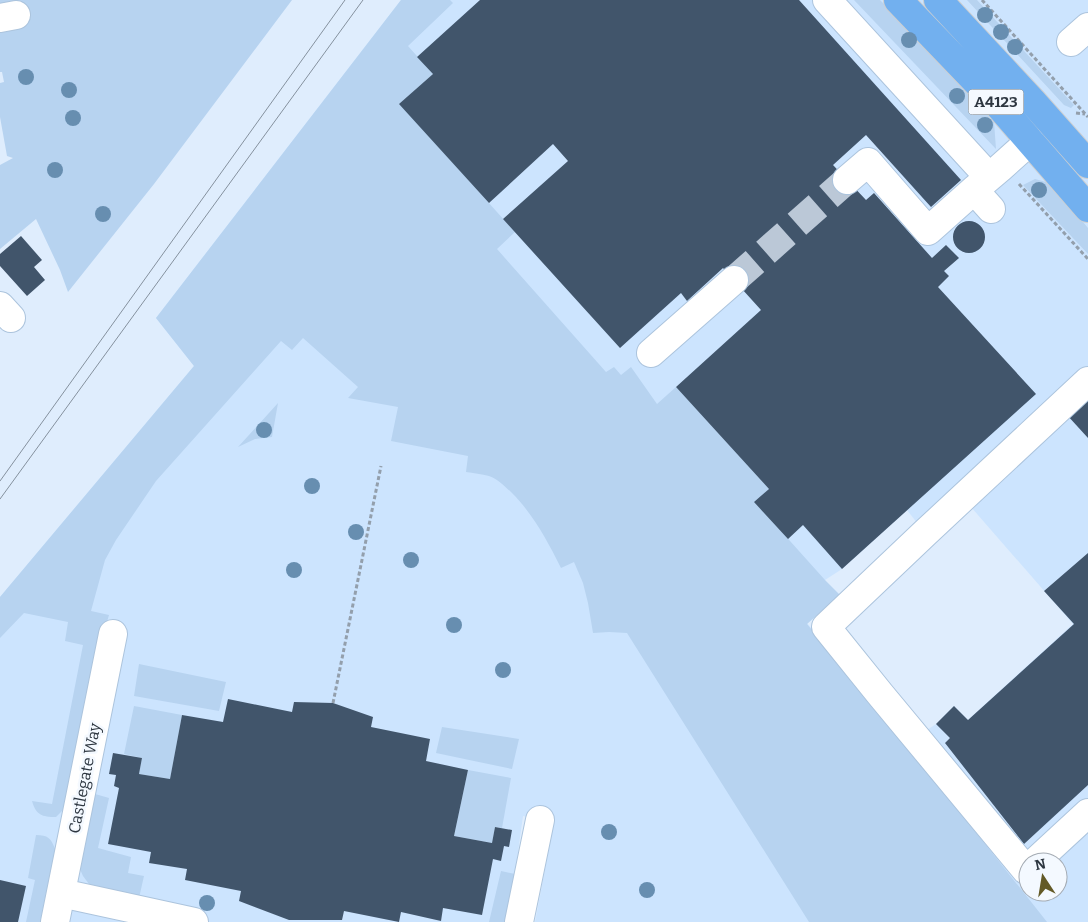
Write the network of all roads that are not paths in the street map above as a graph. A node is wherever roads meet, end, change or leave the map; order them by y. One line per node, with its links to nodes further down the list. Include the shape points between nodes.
1 (827, 0): 7 (street)
2 (898, 0): 4 (highway, A4123)
3 (938, 0): 5 (highway, A4123)
4 (1030, 141): 7 (street); 8 (highway, A4123)
5 (1087, 160)
6 (847, 180): 7 (street, via 868,162 922,235)
7 (989, 185)
8 (1088, 208)
9 (734, 280): 10 (street)
10 (651, 353)
11 (1088, 381): 16 (street, via 826,628)
12 (113, 634): 17 (street, Castlegate Way)
13 (1088, 813): 15 (street)
14 (540, 820): 20 (street)
15 (1046, 852)
16 (1018, 860)
17 (61, 893): 18 (street, Castlegate Way); 19 (street)
18 (55, 922)
19 (194, 922)
20 (518, 922)

